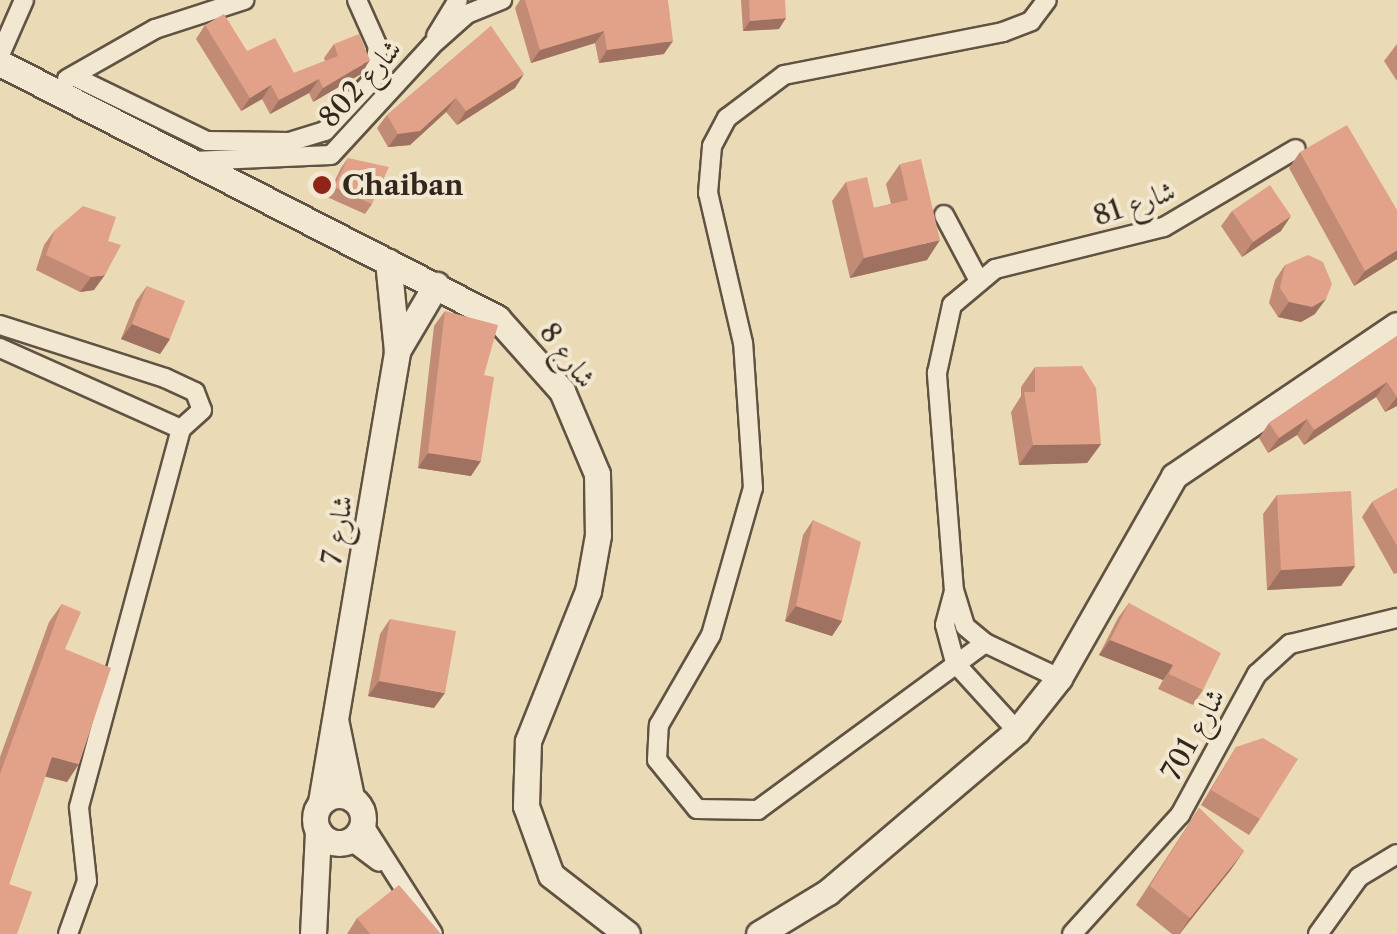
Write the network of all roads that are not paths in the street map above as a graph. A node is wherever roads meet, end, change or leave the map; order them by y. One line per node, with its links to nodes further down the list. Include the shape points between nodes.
1 (24, 0): 8 (street)
2 (244, 0): 10 (street, via 155,29)
3 (357, 0): 10 (street, via 378,47 372,80 325,130 290,142 207,141)
4 (458, 0): 7 (street)
5 (502, 0): 7 (street, شارع 802, via 467,14)
6 (1047, 0): 26 (street, via 1003,32 784,75 727,118 712,146 708,193 744,343 753,488 711,635 659,726 658,760 697,809 758,810)
7 (432, 45): 13 (street, شارع 802, via 331,155)
8 (0, 55)
9 (0, 64): 11 (street, شارع 8)
10 (73, 76): 11 (street)
11 (50, 90): 13 (street, شارع 8)
12 (1296, 149): 16 (street, شارع 81, via 1164,227)
13 (182, 161): 15 (street, شارع 8)
14 (944, 215): 16 (street)
15 (388, 261): 17 (street, شارع 8); 21 (street)
16 (978, 278): 23 (street, via 952,305 937,373)
17 (436, 285): 21 (street); 37 (street, شارع 8, via 497,318 534,354 582,429 597,474 588,591 528,741 526,806 551,875)
18 (1397, 324): 27 (street, via 1174,476)
19 (0, 325): 22 (street, via 186,387 202,410)
20 (0, 348): 22 (street)
21 (397, 351): 28 (street, شارع 7)
22 (181, 429): 34 (street, via 80,807 87,880)
23 (954, 591): 25 (street, via 965,626); 26 (street, via 945,625)
24 (1397, 618): 39 (street, شارع 701, via 1290,644 1258,674 1180,815)
25 (985, 644): 26 (street); 27 (street)
26 (955, 663): 29 (street)
27 (1059, 678): 29 (street)
28 (335, 719): 30 (street, شارع 7); 31 (street, شارع 7)
29 (1017, 731): 38 (street, via 828,892)
30 (350, 797): 31 (street); 32 (street, شارع 7)
31 (321, 802): 32 (street, شارع 7)
32 (342, 835): 35 (street, via 312,874); 36 (street, via 379,862)
33 (1397, 854): 40 (street, via 1359,877)
34 (68, 934)
35 (313, 934)
36 (433, 934)
37 (627, 934)
38 (759, 934)
39 (1072, 934)
40 (1318, 934)

